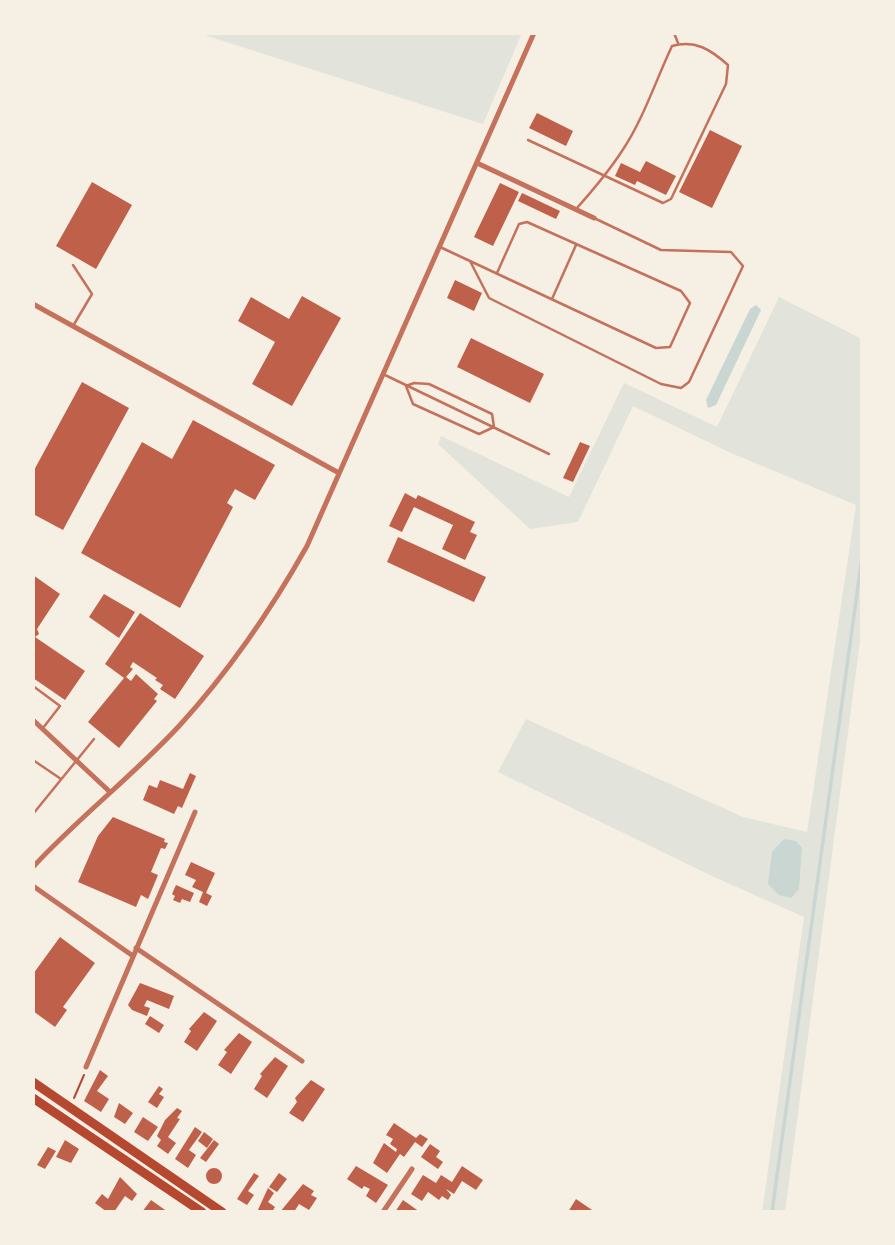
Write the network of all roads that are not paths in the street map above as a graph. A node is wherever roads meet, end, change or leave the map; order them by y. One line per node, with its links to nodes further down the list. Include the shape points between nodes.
1 (534, 33): 5 (street)
2 (674, 33): 3 (lane)
3 (679, 44): 6 (lane, via 672,46 624,150); 6 (lane, via 709,49 728,65 726,84 671,199 663,203)
4 (528, 140): 6 (lane)
5 (477, 163): 7 (street); 10 (street)
6 (604, 174): 7 (lane)
7 (576, 209): 8 (street)
8 (594, 218): 11 (lane, via 661,250 731,251 743,266 689,383 681,388 661,384 489,298)
9 (576, 244): 13 (lane, via 527,222 519,224); 14 (lane); 14 (lane, via 681,291 690,303 670,347 656,348)
10 (440, 247): 11 (lane); 17 (street)
11 (470, 261): 13 (lane)
12 (73, 265): 16 (lane, via 92,294)
13 (497, 273): 14 (lane)
14 (552, 299)
15 (33, 304): 16 (street)
16 (73, 326): 21 (street)
17 (383, 375): 18 (lane); 21 (street)
18 (406, 386): 19 (lane); 19 (lane, via 429,384 492,414); 19 (lane, via 413,404 458,425 479,434)
19 (494, 427): 20 (lane)
20 (549, 454)
21 (339, 473): 29 (street, via 307,546 251,638 178,727)
22 (33, 686): 24 (lane, via 60,706)
23 (33, 720): 24 (street)
24 (43, 728): 26 (street)
25 (94, 739): 26 (lane)
26 (77, 759): 28 (lane); 29 (street)
27 (33, 760): 28 (lane)
28 (61, 779): 31 (lane)
29 (110, 792): 32 (street)
30 (195, 812): 34 (street)
31 (33, 814)
32 (33, 867)
33 (33, 886): 35 (street)
34 (136, 948): 35 (street); 36 (street)
35 (133, 956): 37 (street)
36 (302, 1061)
37 (86, 1067)
38 (33, 1082): 42 (main road)
39 (33, 1098): 41 (main road)
40 (412, 1169): 43 (street)
41 (202, 1212)
42 (222, 1212)
43 (383, 1212)

